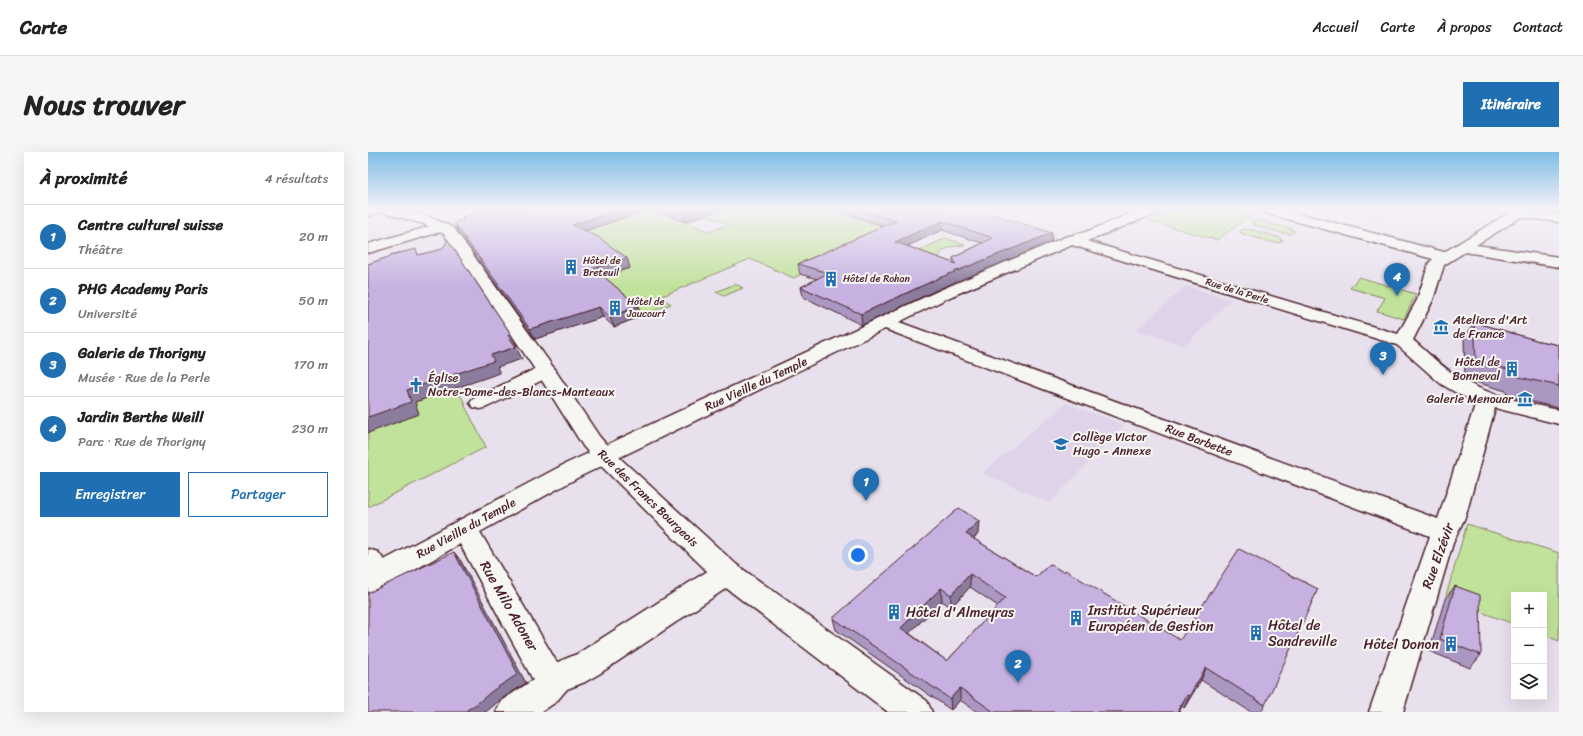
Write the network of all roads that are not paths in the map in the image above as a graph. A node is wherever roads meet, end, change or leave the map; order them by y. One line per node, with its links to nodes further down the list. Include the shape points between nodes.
1 (413, 235): 9 (street)
2 (452, 235): 14 (street, Rue des Francs Bourgeois)
3 (1052, 235): 7 (street, Rue de la Perle)
4 (1090, 235): 7 (street, Rue Vieille du Temple)
5 (1361, 235): 10 (street)
6 (1480, 235): 8 (street)
7 (1070, 240): 12 (street, Rue Vieille du Temple, via 946,293); 13 (street, Rue de la Perle)
8 (1460, 247): 10 (street); 11 (street)
9 (368, 249)
10 (1444, 258): 13 (street, via 1437,263 1425,300)
11 (1559, 262)
12 (885, 323): 18 (street, Rue Vieille du Temple); 20 (street, Rue Barbette)
13 (1403, 341): 15 (street, via 1444,377)
14 (546, 371): 16 (street); 18 (street, Rue des Francs Bourgeois)
15 (1487, 399): 17 (street); 20 (street, Rue Elzévir)
16 (480, 403)
17 (1559, 417)
18 (603, 455): 19 (street, Rue Vieille du Temple); 22 (street, Rue des Francs Bourgeois)
19 (465, 529): 21 (street, Rue Vieille du Temple); 23 (street, Rue Milo Adoner, via 546,671)
20 (1446, 532): 26 (street, Rue Elzévir, via 1440,543)
21 (372, 573)
22 (727, 573): 23 (street, via 588,664); 25 (street, Rue des Francs Bourgeois)
23 (558, 677): 24 (street, via 545,691)
24 (513, 712)
25 (915, 712)
26 (1386, 712)

